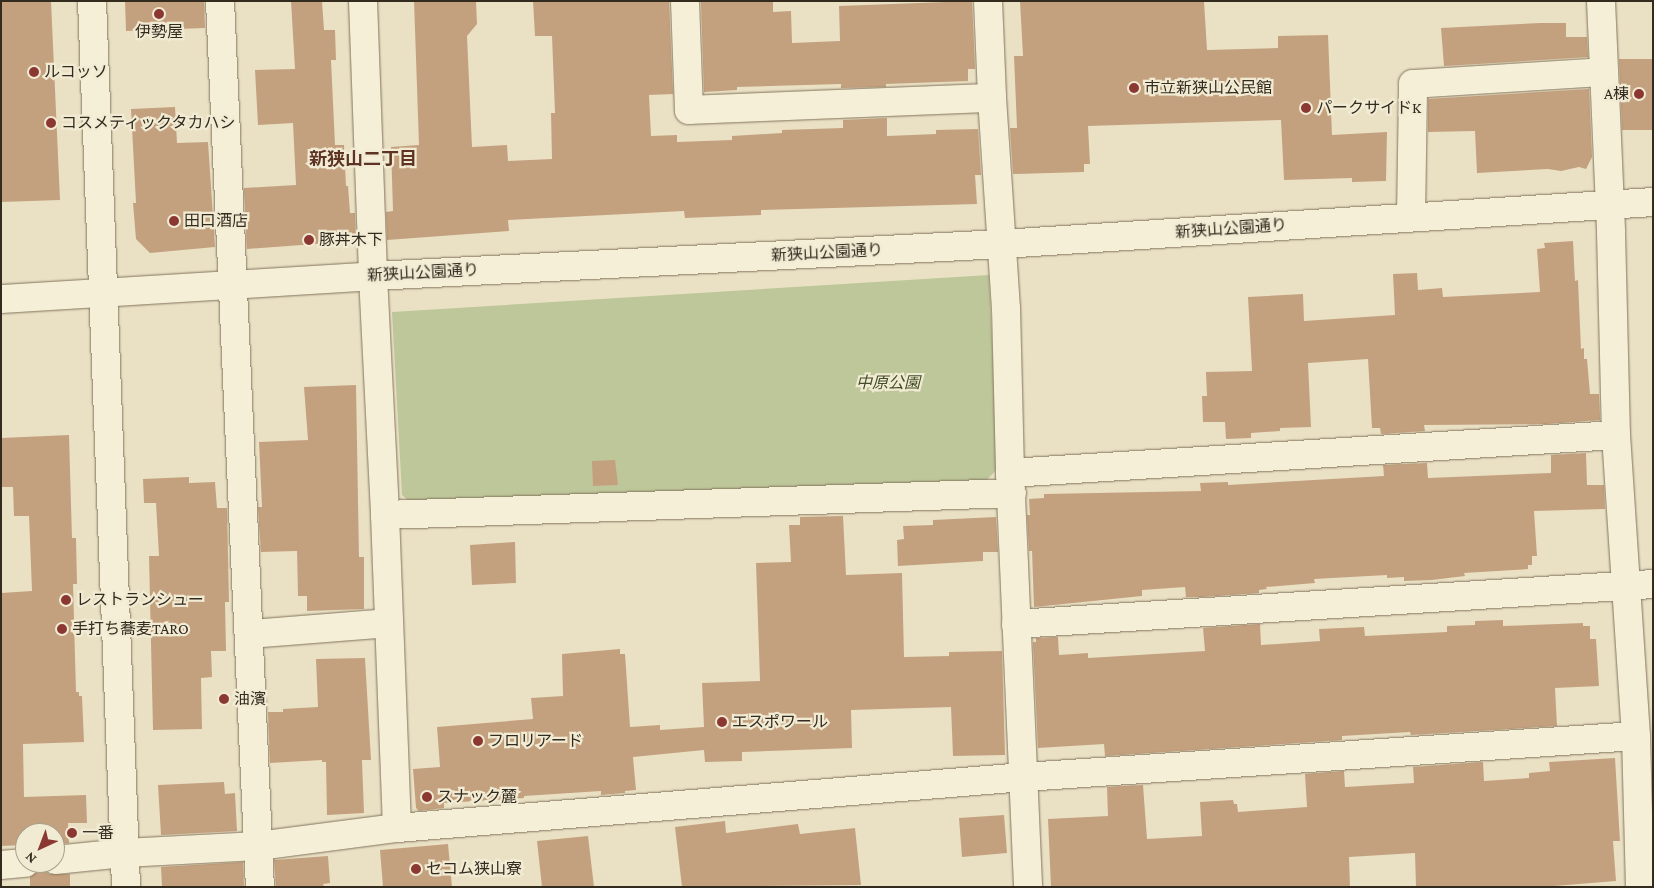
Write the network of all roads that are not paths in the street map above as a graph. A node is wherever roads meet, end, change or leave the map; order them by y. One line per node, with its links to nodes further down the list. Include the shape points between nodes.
1 (92, 1): 15 (street)
2 (220, 1): 14 (street)
3 (363, 1): 13 (street)
4 (685, 1): 8 (street, via 689,110)
5 (988, 1): 8 (street)
6 (1601, 1): 7 (street)
7 (1604, 72): 10 (street); 11 (street, via 1413,84)
8 (992, 98): 12 (street)
9 (1653, 202): 10 (street, 新狭山公園通り)
10 (1609, 204): 11 (street, 新狭山公園通り); 17 (street)
11 (1411, 218): 12 (street, 新狭山公園通り)
12 (1002, 244): 13 (street, 新狭山公園通り); 18 (street)
13 (373, 276): 14 (street, 新狭山公園通り); 19 (street)
14 (231, 284): 15 (street, 新狭山公園通り); 24 (street)
15 (104, 292): 16 (street, 新狭山公園通り); 29 (street)
16 (1, 299)
17 (1616, 435): 18 (street); 21 (street)
18 (1011, 483): 19 (street); 23 (street)
19 (386, 515): 22 (street)
20 (1653, 584): 21 (street)
21 (1625, 586): 23 (street); 25 (street)
22 (388, 623): 24 (street); 27 (street)
23 (1016, 624): 26 (street)
24 (250, 634): 28 (street)
25 (1636, 736): 26 (street); 36 (street)
26 (1024, 777): 27 (street); 35 (street)
27 (397, 828): 28 (street)
28 (258, 846): 29 (street); 34 (street)
29 (124, 854): 30 (street); 33 (street)
30 (65, 859)
31 (15, 864): 32 (street)
32 (1, 865)
33 (126, 887)
34 (260, 887)
35 (1028, 887)
36 (1640, 887)

